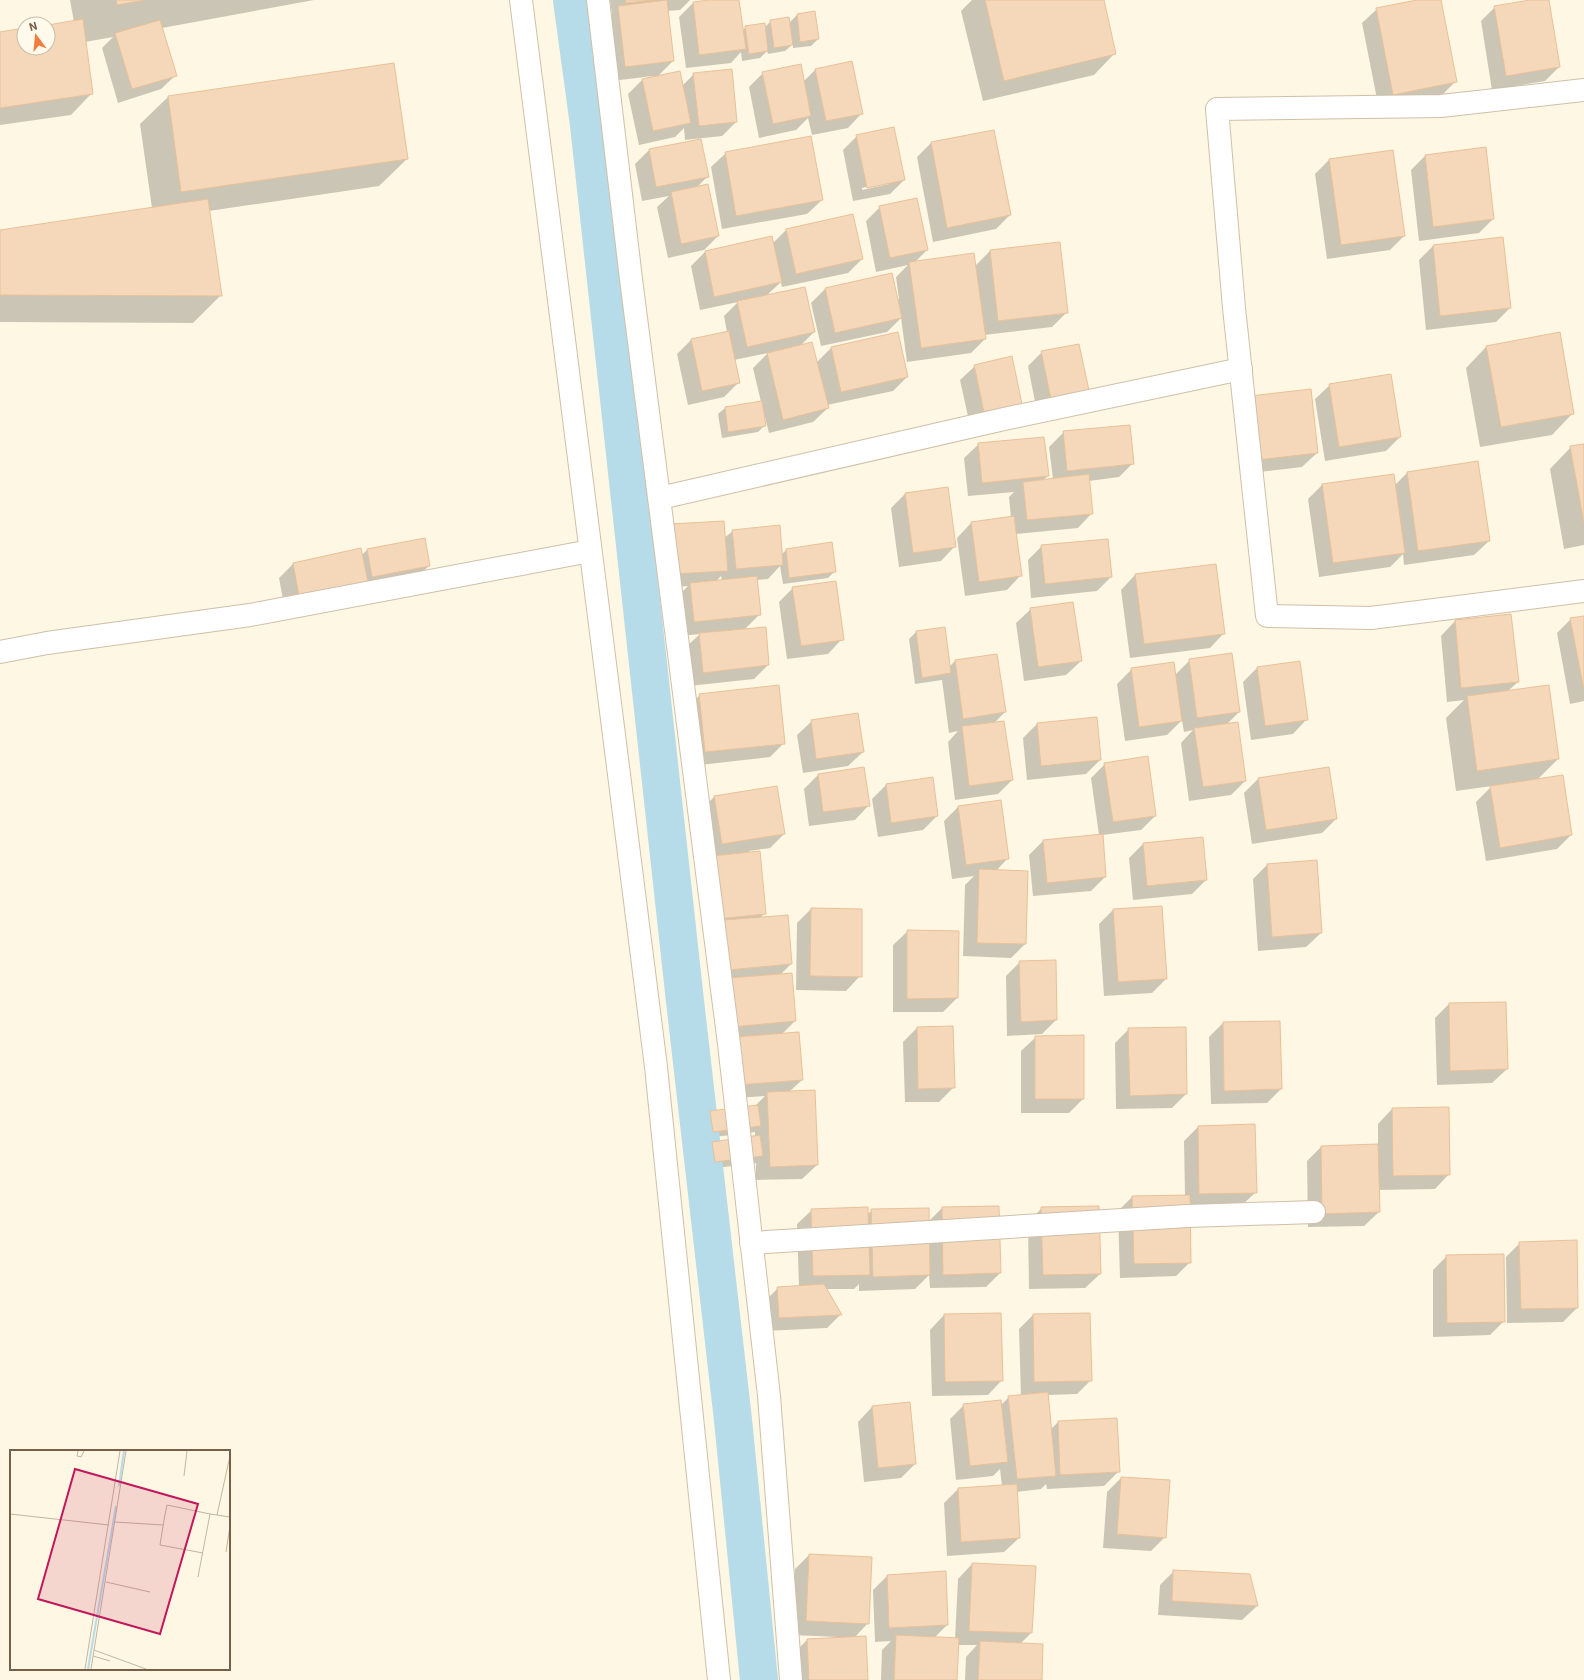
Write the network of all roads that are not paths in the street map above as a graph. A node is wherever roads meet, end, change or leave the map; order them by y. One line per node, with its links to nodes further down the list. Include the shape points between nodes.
1 (521, 0): 6 (street)
2 (598, 0): 5 (street)
3 (1584, 90): 4 (street, via 1442,106 1217,109)
4 (1241, 369): 5 (street, via 996,421); 7 (street, via 1267,616 1371,618)
5 (660, 498): 10 (street)
6 (590, 551): 8 (street, via 250,615 47,643); 11 (street, via 656,1067)
7 (1584, 591)
8 (0, 652)
9 (1314, 1212): 10 (street, via 1180,1216)
10 (752, 1243): 12 (street, via 769,1396)
11 (718, 1680)
12 (791, 1680)

